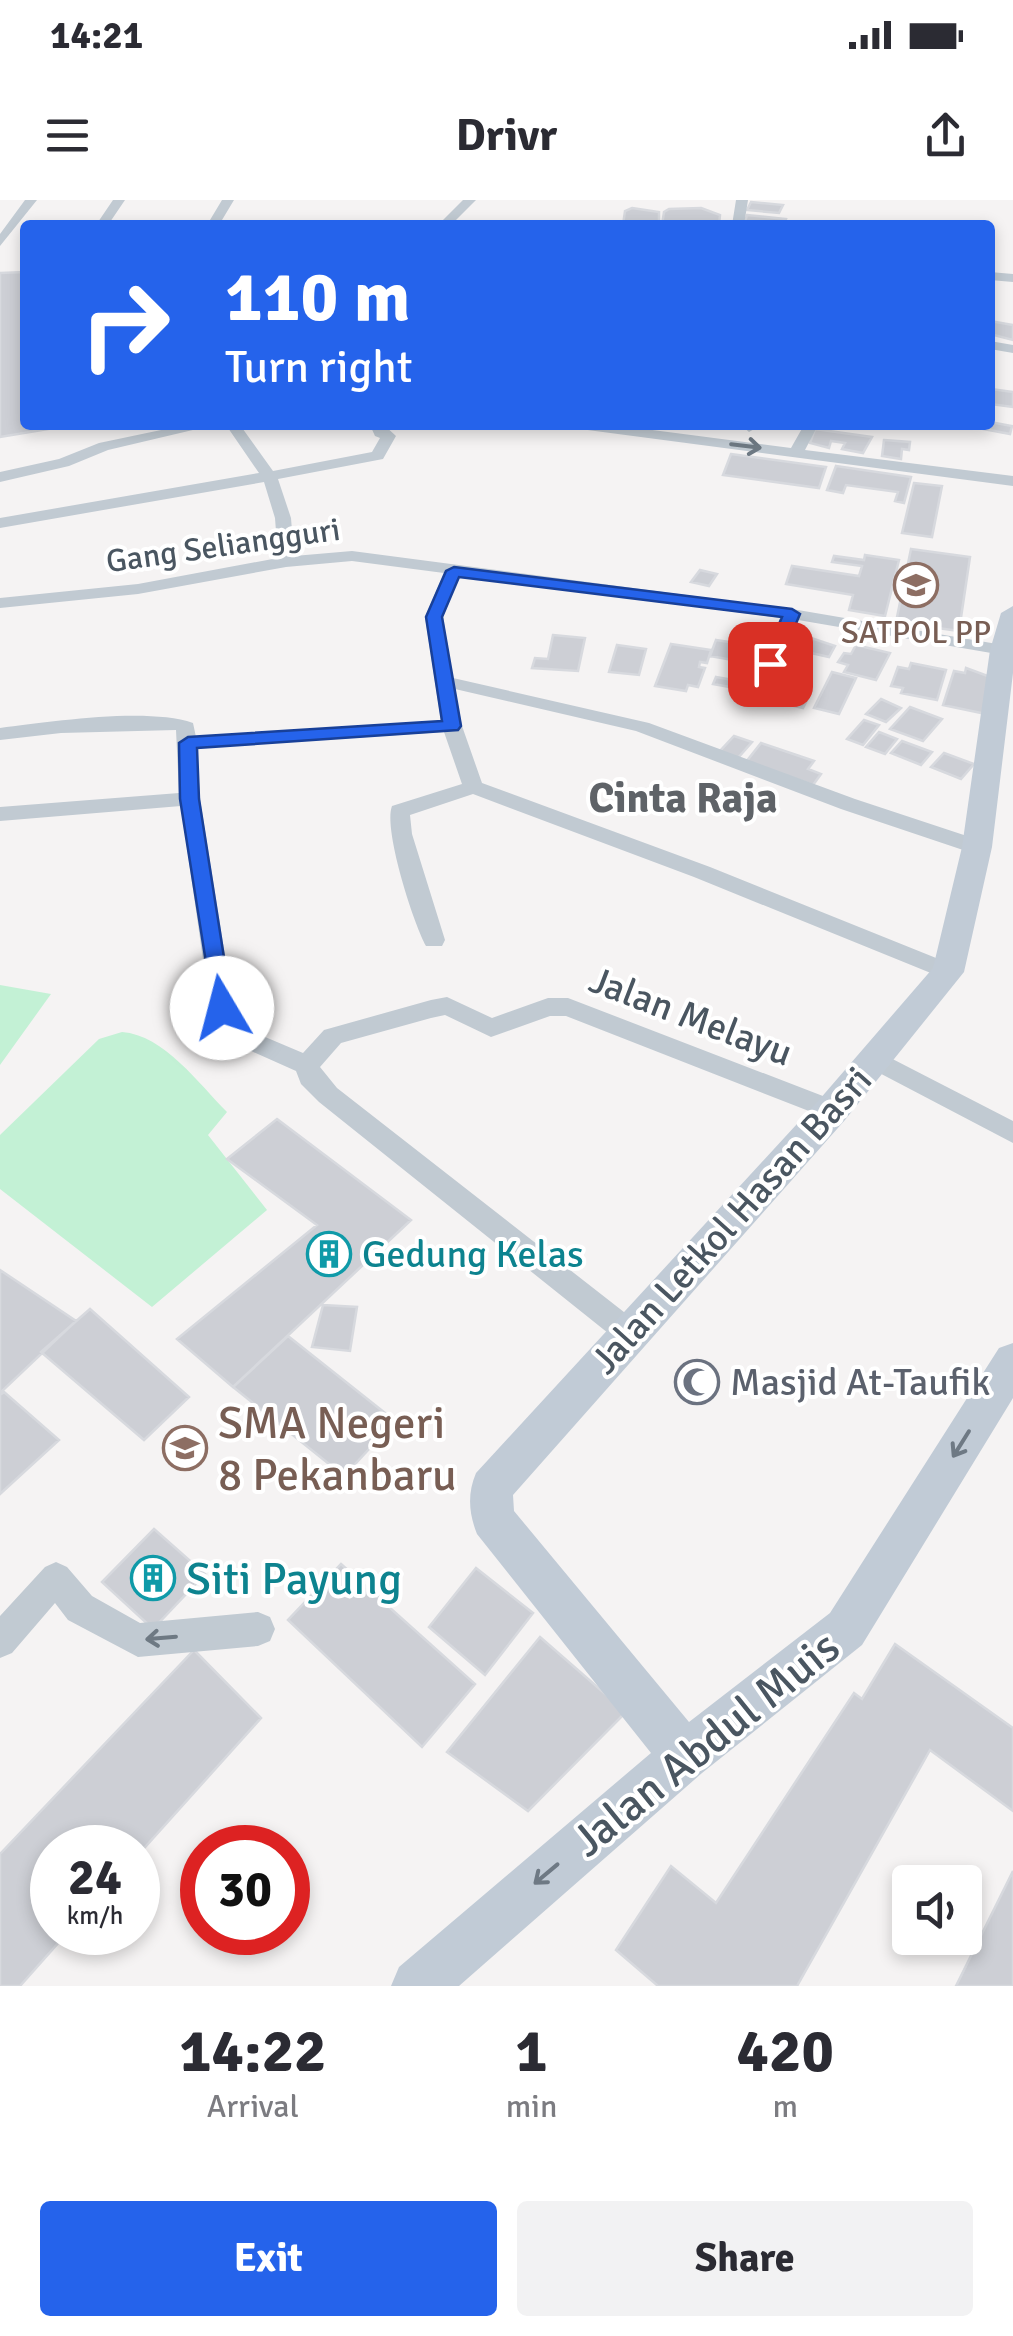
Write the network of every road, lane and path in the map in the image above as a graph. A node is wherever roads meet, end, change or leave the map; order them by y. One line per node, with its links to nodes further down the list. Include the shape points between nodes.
1 (30, 200): 4 (street)
2 (470, 200): 3 (street)
3 (449, 220)
4 (0, 242)
5 (182, 430): 12 (street)
6 (237, 430): 11 (street)
7 (380, 430): 11 (street, via 390,436 378,456)
8 (619, 430): 10 (street, one-way to 10)
9 (809, 430): 10 (street)
10 (796, 453): 13 (street)
11 (269, 476): 14 (street); 15 (street, via 286,522)
12 (0, 477)
13 (1013, 481)
14 (0, 524)
15 (286, 562): 16 (street, Gang Seliangguri, via 352,556); 17 (street, Gang Seliangguri, via 138,589)
16 (454, 571): 19 (street, Gang Seliangguri); 21 (street, via 434,617)
17 (0, 602)
18 (1013, 613): 20 (street, Jalan Letkol Hasan Basri)
19 (792, 614): 20 (street, Gang Seliangguri); 22 (street)
20 (1007, 646): 29 (street, Jalan Letkol Hasan Basri)
21 (444, 681): 23 (street); 29 (street, via 642,727)
22 (760, 690)
23 (452, 726): 25 (street); 26 (street)
24 (0, 734): 25 (street, via 174,723 186,727)
25 (188, 743): 27 (street)
26 (473, 787): 30 (street, via 399,811); 31 (street)
27 (190, 799): 28 (street); 33 (street, via 222,1008 249,1040)
28 (0, 814)
29 (977, 846): 31 (street, Jalan Letkol Hasan Basri)
30 (434, 940)
31 (948, 972): 32 (street, Jalan Letkol Hasan Basri)
32 (877, 1060): 34 (street, Jalan Letkol Hasan Basri); 35 (street)
33 (307, 1065): 34 (street, Jalan Melayu, via 333,1036 431,1009 447,1006 491,1028 558,1006); 36 (street, via 328,1095)
34 (832, 1110): 36 (street, Jalan Letkol Hasan Basri)
35 (1013, 1132)
36 (628, 1332): 40 (street, Jalan Letkol Hasan Basri, via 492,1488 493,1518)
37 (1013, 1361): 40 (street, Jalan Abdul Muis, one-way to 40, via 846,1629)
38 (258, 1629): 39 (street, one-way to 39, via 138,1640 80,1608 56,1578)
39 (0, 1641)
40 (685, 1756): 41 (street, Jalan Abdul Muis, one-way to 41)
41 (418, 1986)

